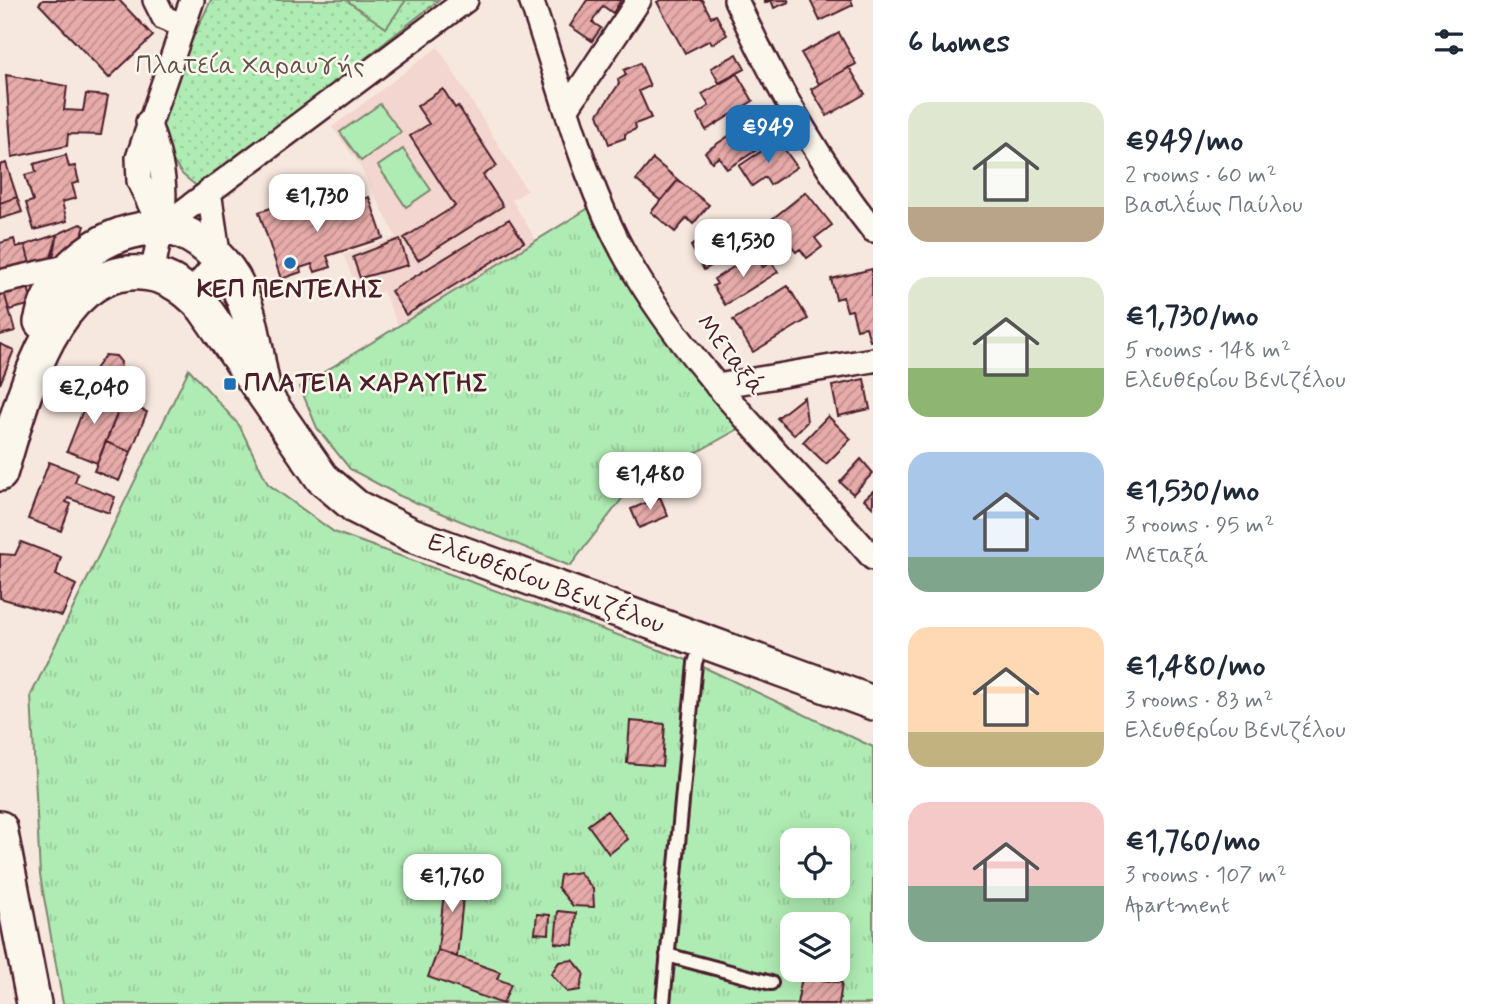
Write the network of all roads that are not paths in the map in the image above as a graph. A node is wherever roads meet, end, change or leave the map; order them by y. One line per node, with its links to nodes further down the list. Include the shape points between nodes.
1 (155, 0): 7 (street, via 164,18)
2 (192, 0): 7 (street)
3 (466, 0): 9 (street)
4 (531, 0): 8 (street, Μεταξά)
5 (639, 0): 8 (street)
6 (736, 0): 11 (street, via 775,79 832,175)
7 (182, 25): 10 (street, via 138,158 139,181)
8 (567, 108): 19 (street, Μεταξά, via 584,163 627,258 655,304)
9 (209, 191): 10 (street); 12 (street)
10 (161, 228): 12 (main road, Ελευθερίου Βενιζέλου, via 195,239); 13 (main road, via 107,241); 14 (street)
11 (873, 230)
12 (219, 260): 16 (street); 20 (main road, Ελευθερίου Βενιζέλου, via 243,299)
13 (71, 266): 15 (street); 18 (main road, via 42,317)
14 (152, 274): 16 (main road, Ελευθερίου Βενιζέλου); 18 (main road, Ελευθερίου Βενιζέλου, via 115,275 83,291 50,336)
15 (0, 282)
16 (191, 293): 20 (main road, Ελευθερίου Βενιζέλου)
17 (873, 360): 19 (street)
18 (35, 370): 21 (main road)
19 (717, 386): 22 (street, Μεταξά)
20 (266, 398): 23 (main road, Ελευθερίου Βενιζέλου, via 321,478 356,507 412,535)
21 (0, 474)
22 (873, 558)
23 (703, 642): 24 (main road, Ελευθερίου Βενιζέλου); 26 (lane, via 695,663)
24 (873, 703)
25 (0, 828): 28 (main road)
26 (667, 955): 27 (lane); 29 (lane)
27 (771, 983)
28 (34, 1004)
29 (663, 1004)

